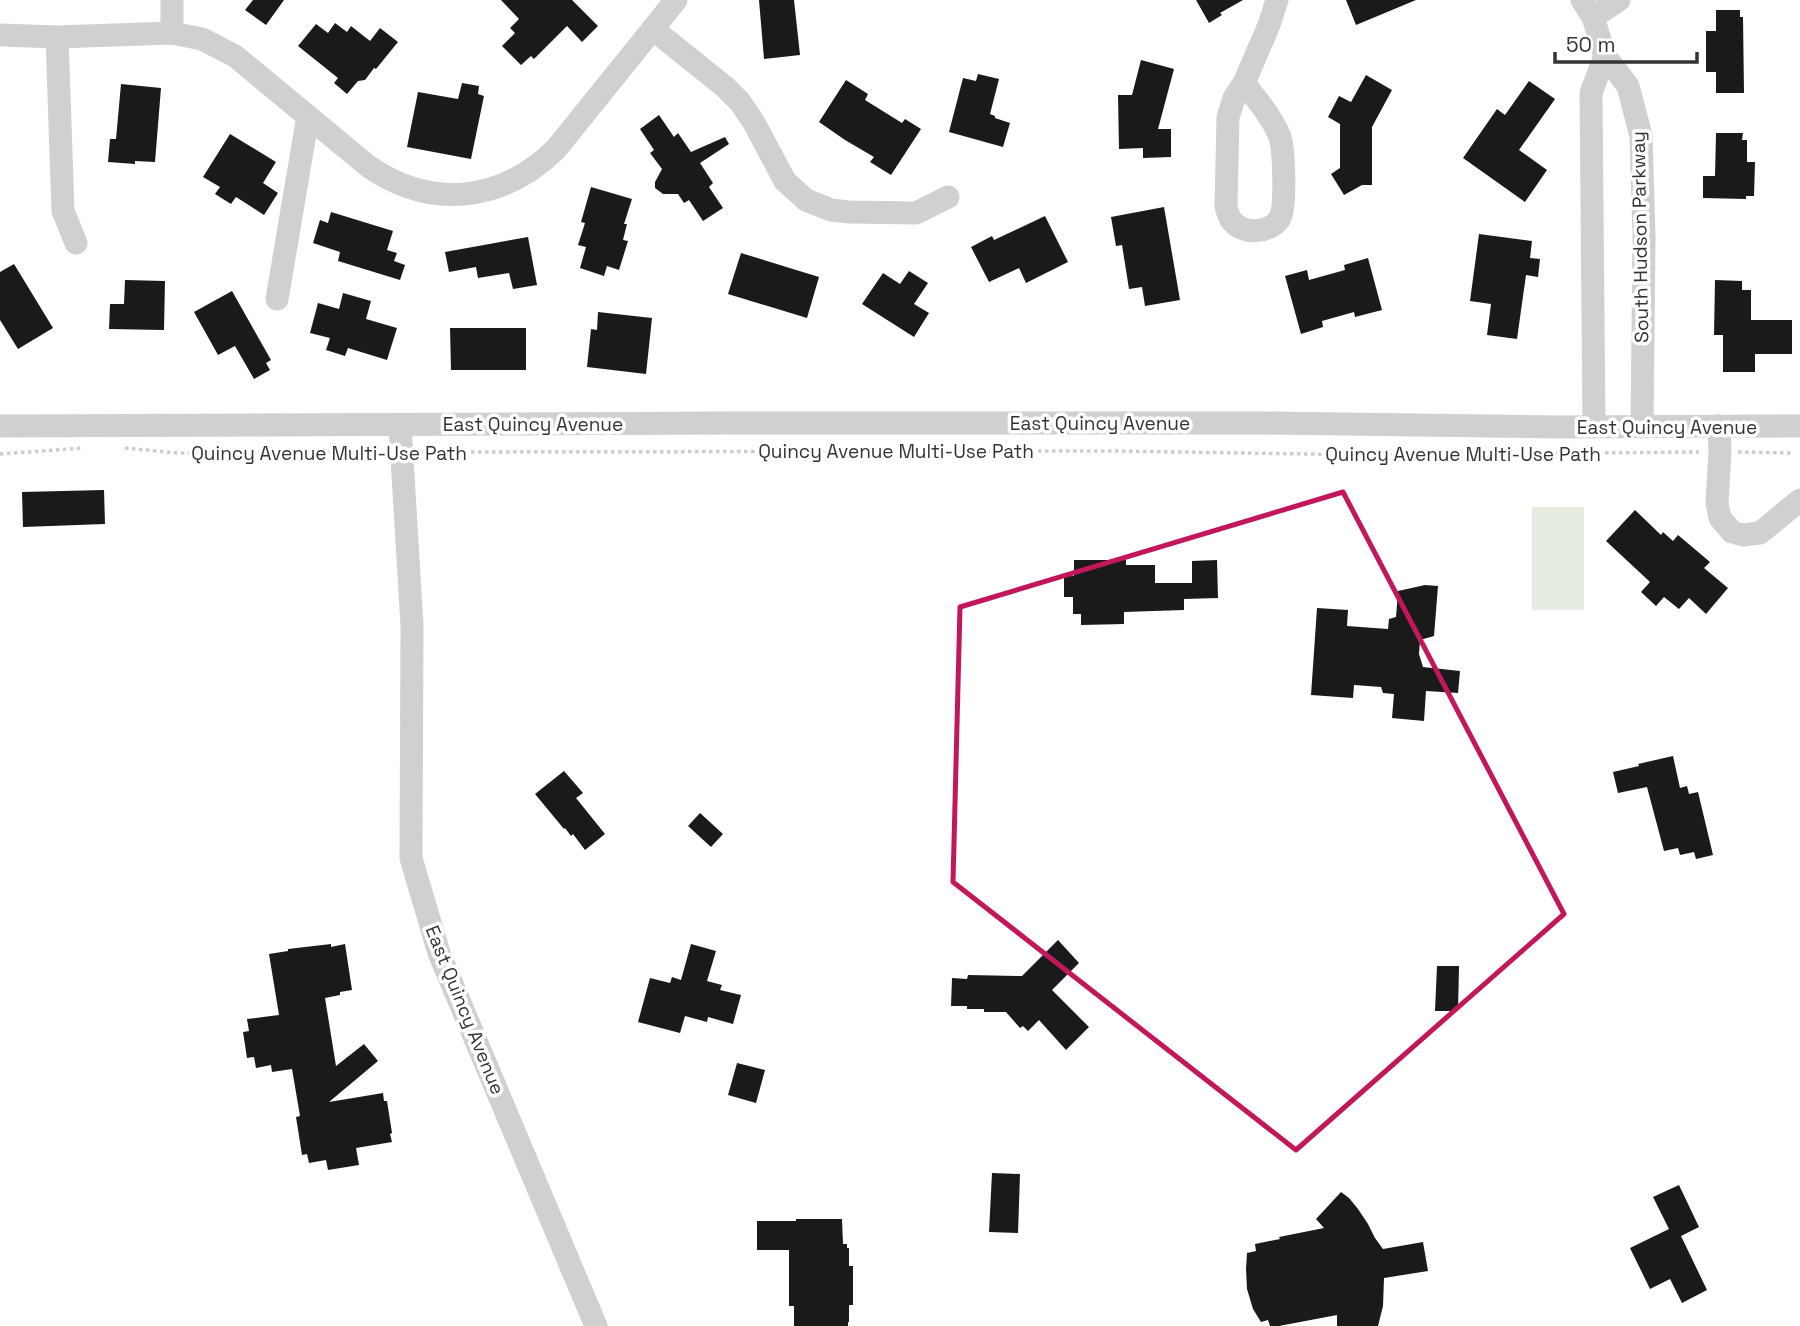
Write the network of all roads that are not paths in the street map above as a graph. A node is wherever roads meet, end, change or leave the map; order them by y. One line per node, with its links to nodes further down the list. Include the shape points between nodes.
1 (172, 0): 7 (street)
2 (676, 0): 6 (street)
3 (1277, 0): 11 (street)
4 (1619, 0): 5 (street, South Hudson Parkway)
5 (1587, 8): 10 (street, South Hudson Parkway)
6 (654, 30): 12 (street, via 542,163 487,190 439,195 410,189 377,172); 13 (street, via 740,102 785,181 806,200 831,210 916,213)
7 (172, 33): 9 (street); 12 (street, via 202,39 235,56)
8 (0, 35): 9 (street)
9 (57, 37): 14 (street, via 63,211)
10 (1605, 56): 20 (street, via 1591,93); 21 (street, South Hudson Parkway, via 1628,86 1641,136)
11 (1244, 83): 11 (street, via 1228,117 1226,207 1231,221 1253,231 1268,228 1282,215 1283,157 1272,121)
12 (308, 116): 15 (street)
13 (948, 197)
14 (76, 243)
15 (277, 299)
16 (400, 425): 17 (street, East Quincy Avenue); 20 (street, East Quincy Avenue); 23 (street, East Quincy Avenue, via 412,625 411,858 439,953)
17 (0, 426)
18 (1719, 426): 19 (street, East Quincy Avenue); 21 (street, East Quincy Avenue); 22 (street, via 1717,503 1720,518 1732,532 1760,533)
19 (1800, 426)
20 (1594, 427): 21 (street, East Quincy Avenue)
21 (1642, 427)
22 (1800, 499)
23 (596, 1326)

